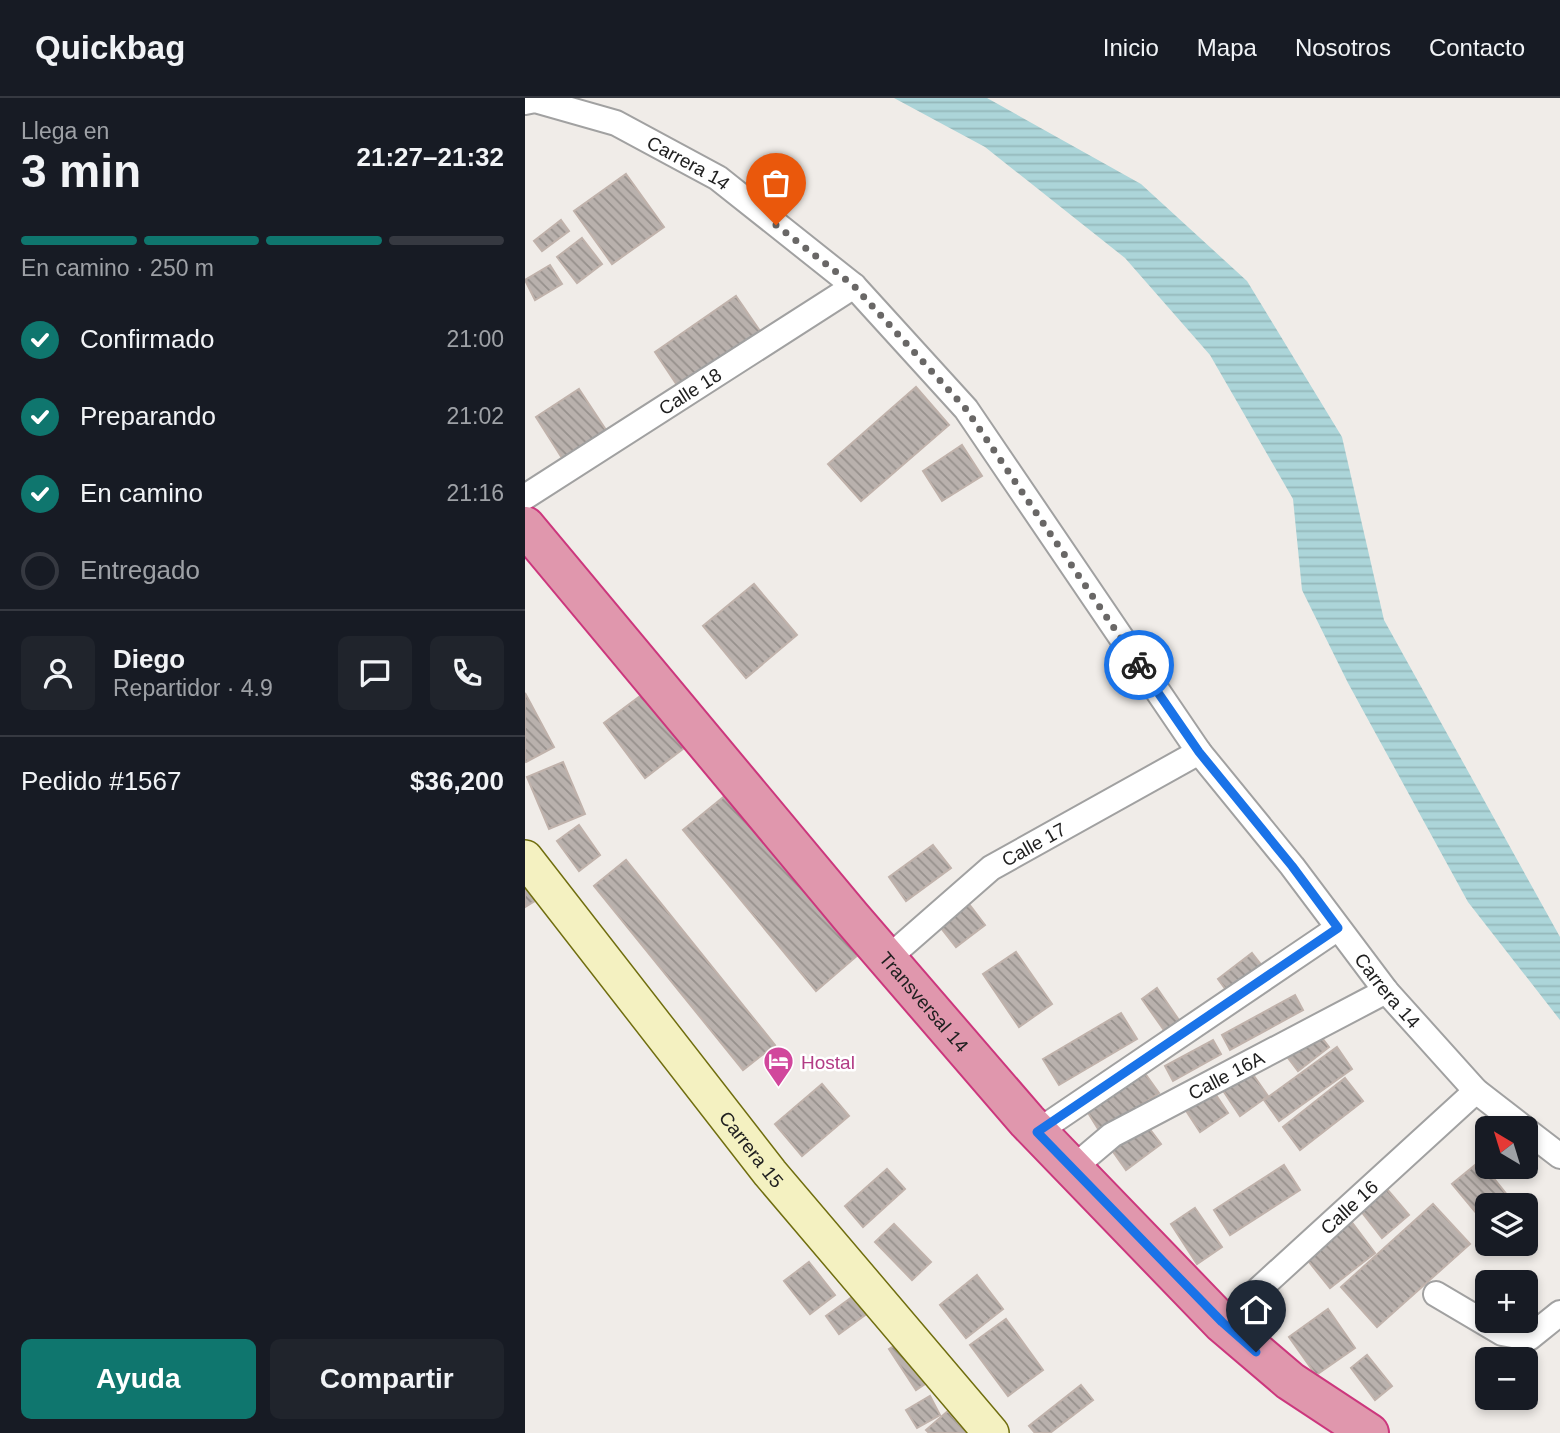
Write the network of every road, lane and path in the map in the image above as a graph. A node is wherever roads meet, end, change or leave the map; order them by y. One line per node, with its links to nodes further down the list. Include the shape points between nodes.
1 (525, 102): 2 (street, Carrera 14, via 535,100 616,123 718,178)
2 (854, 286): 3 (street, Calle 18); 5 (street, Carrera 14, via 966,409)
3 (525, 497)
4 (525, 526): 8 (highway, Transversal 14)
5 (1199, 752): 7 (street, Carrera 14); 8 (street, Calle 17, via 991,868)
6 (525, 858): 19 (street, Carrera 15, via 770,1173)
7 (1338, 928): 9 (street, Carrera 14); 12 (street)
8 (887, 959): 12 (highway, Transversal 14)
9 (1386, 990): 10 (street, Carrera 14); 15 (street, Calle 16A, via 1112,1135)
10 (1476, 1091): 11 (street, Carrera 14); 18 (street, Calle 16)
11 (1508, 1116)
12 (1037, 1132): 15 (highway, Transversal 14)
13 (1538, 1139): 14 (street, Carrera 14)
14 (1560, 1156)
15 (1073, 1168): 18 (highway, Transversal 14)
16 (1436, 1294): 17 (street, via 1502,1333 1529,1338)
17 (1560, 1313)
18 (1222, 1322): 20 (highway, Transversal 14, via 1290,1381)
19 (991, 1433)
20 (1369, 1433)

